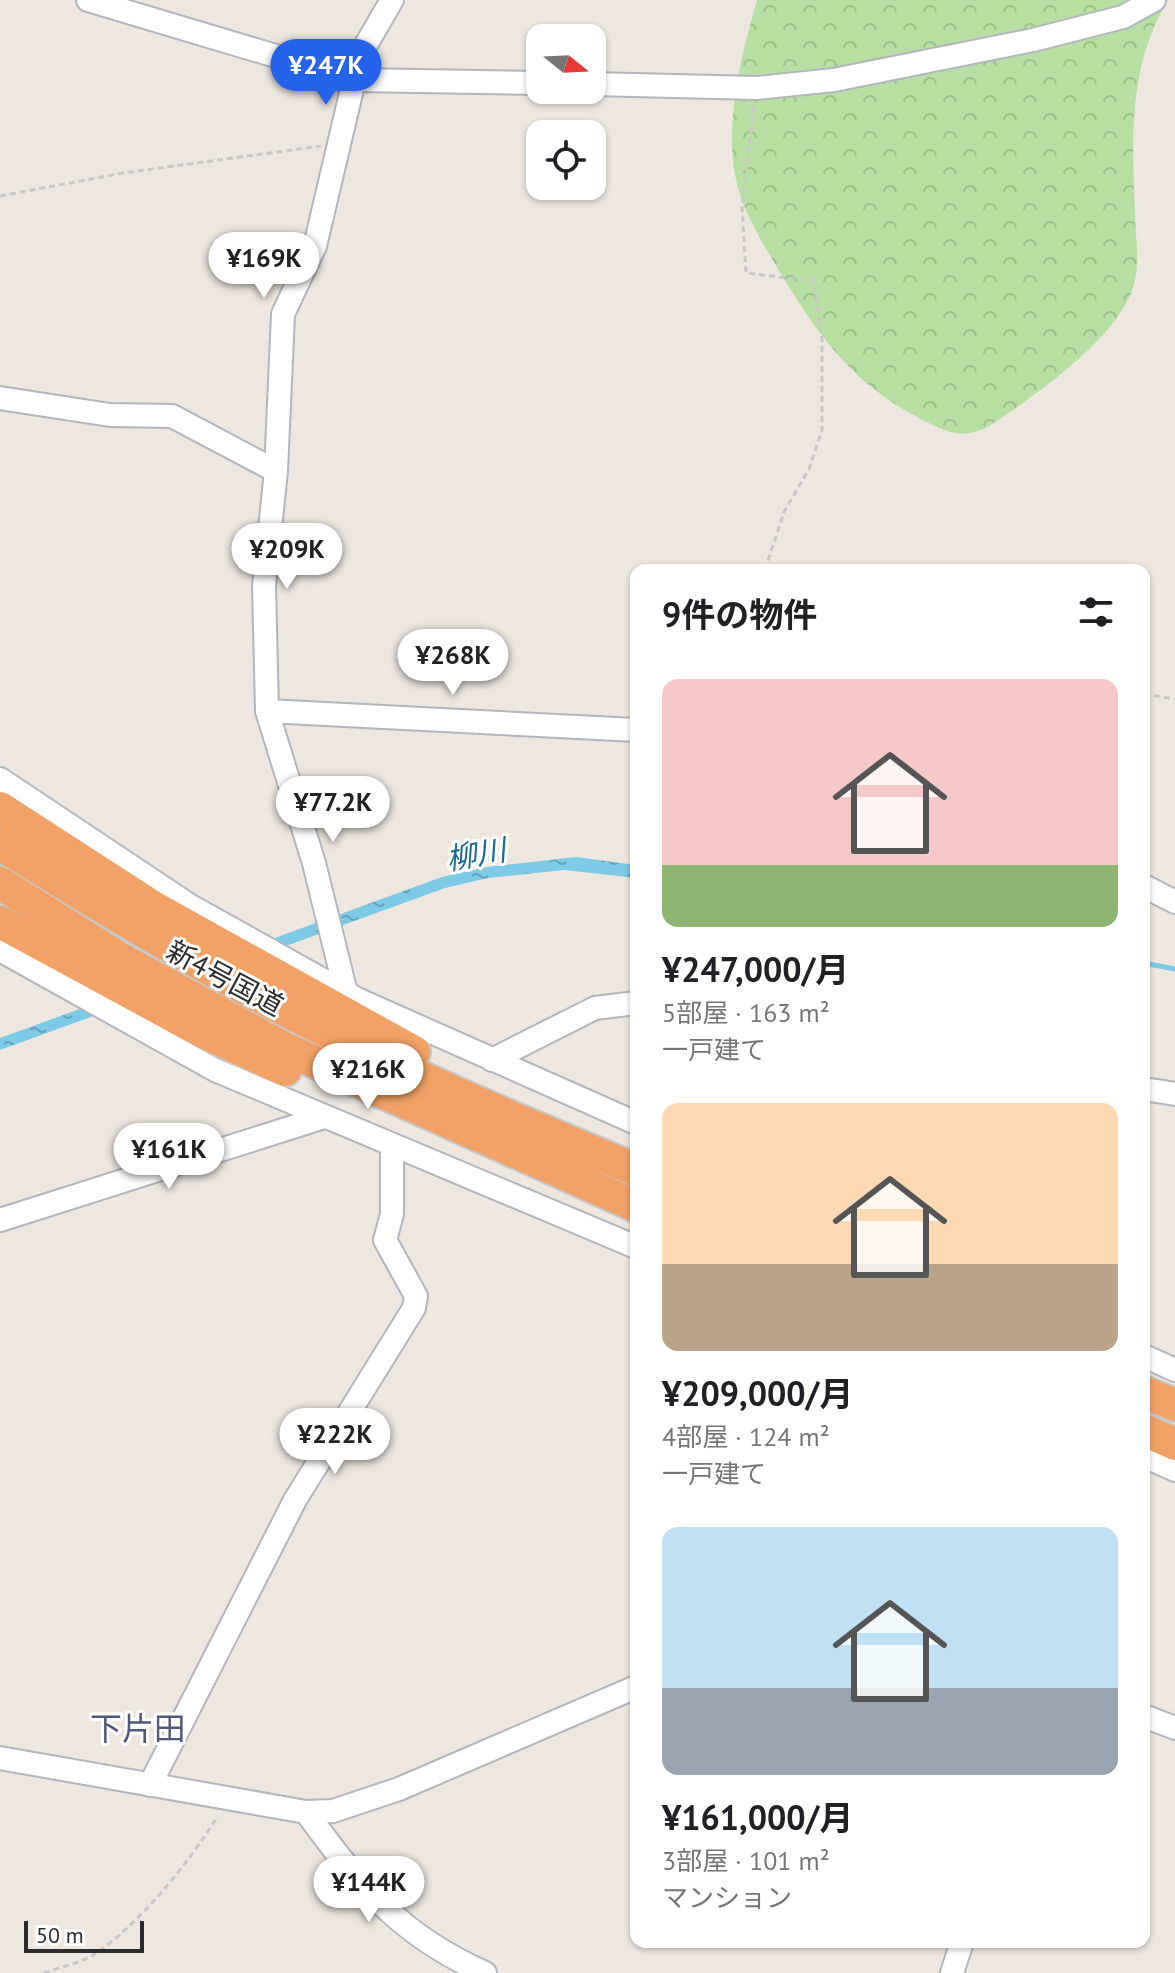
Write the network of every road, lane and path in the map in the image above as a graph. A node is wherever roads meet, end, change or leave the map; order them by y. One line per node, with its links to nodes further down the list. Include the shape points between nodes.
1 (88, 0): 4 (street)
2 (392, 0): 4 (street, via 360,55)
3 (1154, 0): 7 (street, via 1123,17 1033,40 834,80)
4 (356, 80): 5 (street); 8 (street)
5 (526, 83)
6 (606, 84): 7 (street)
7 (757, 88): 12 (path, via 742,206 746,273 813,281 822,338 822,430)
8 (341, 144): 9 (path); 11 (street, via 315,246 283,314)
9 (0, 196)
10 (0, 398): 11 (street, via 110,415 172,416)
11 (276, 471): 15 (street, via 264,586)
12 (767, 564)
13 (1150, 695): 14 (path)
14 (1175, 699)
15 (267, 711): 16 (street); 25 (street, via 314,863)
16 (630, 730)
17 (0, 779): 25 (street, via 189,905)
18 (0, 808): 33 (highway, via 153,907)
19 (0, 844): 33 (highway, 新4号国道, via 141,932 285,1010)
20 (0, 883): 32 (highway, 新4号国道, via 119,958 286,1049)
21 (1150, 889): 22 (street)
22 (1175, 902)
23 (0, 922): 32 (highway, via 203,1032 362,1105)
24 (0, 950): 30 (street, via 215,1070)
25 (346, 993): 27 (street)
26 (630, 1004): 27 (street, via 595,1008)
27 (492, 1060): 31 (street)
28 (1150, 1090): 29 (street)
29 (1175, 1094)
30 (324, 1117): 34 (street); 37 (street)
31 (630, 1120)
32 (477, 1136): 36 (highway, 新4号国道)
33 (575, 1144): 35 (highway, 新4号国道)
34 (392, 1147): 38 (street); 51 (street, via 392,1214 385,1240 416,1296 414,1308 295,1500)
35 (630, 1167)
36 (630, 1203)
37 (0, 1220)
38 (630, 1245)
39 (1150, 1359): 40 (street)
40 (1175, 1370)
41 (1150, 1395): 42 (highway)
42 (1175, 1405)
43 (1150, 1433): 44 (highway)
44 (1175, 1444)
45 (1150, 1459): 46 (street)
46 (1175, 1470)
47 (630, 1690): 53 (street, via 399,1789 333,1811)
48 (1150, 1718): 49 (street)
49 (1175, 1728)
50 (0, 1758): 51 (street)
51 (150, 1785): 52 (street)
52 (229, 1799): 53 (street); 55 (path, via 199,1849 125,1928 94,1955)
53 (306, 1812): 56 (street, via 358,1883 413,1934)
54 (960, 1948): 57 (street)
55 (44, 1973)
56 (485, 1973)
57 (952, 1973)

